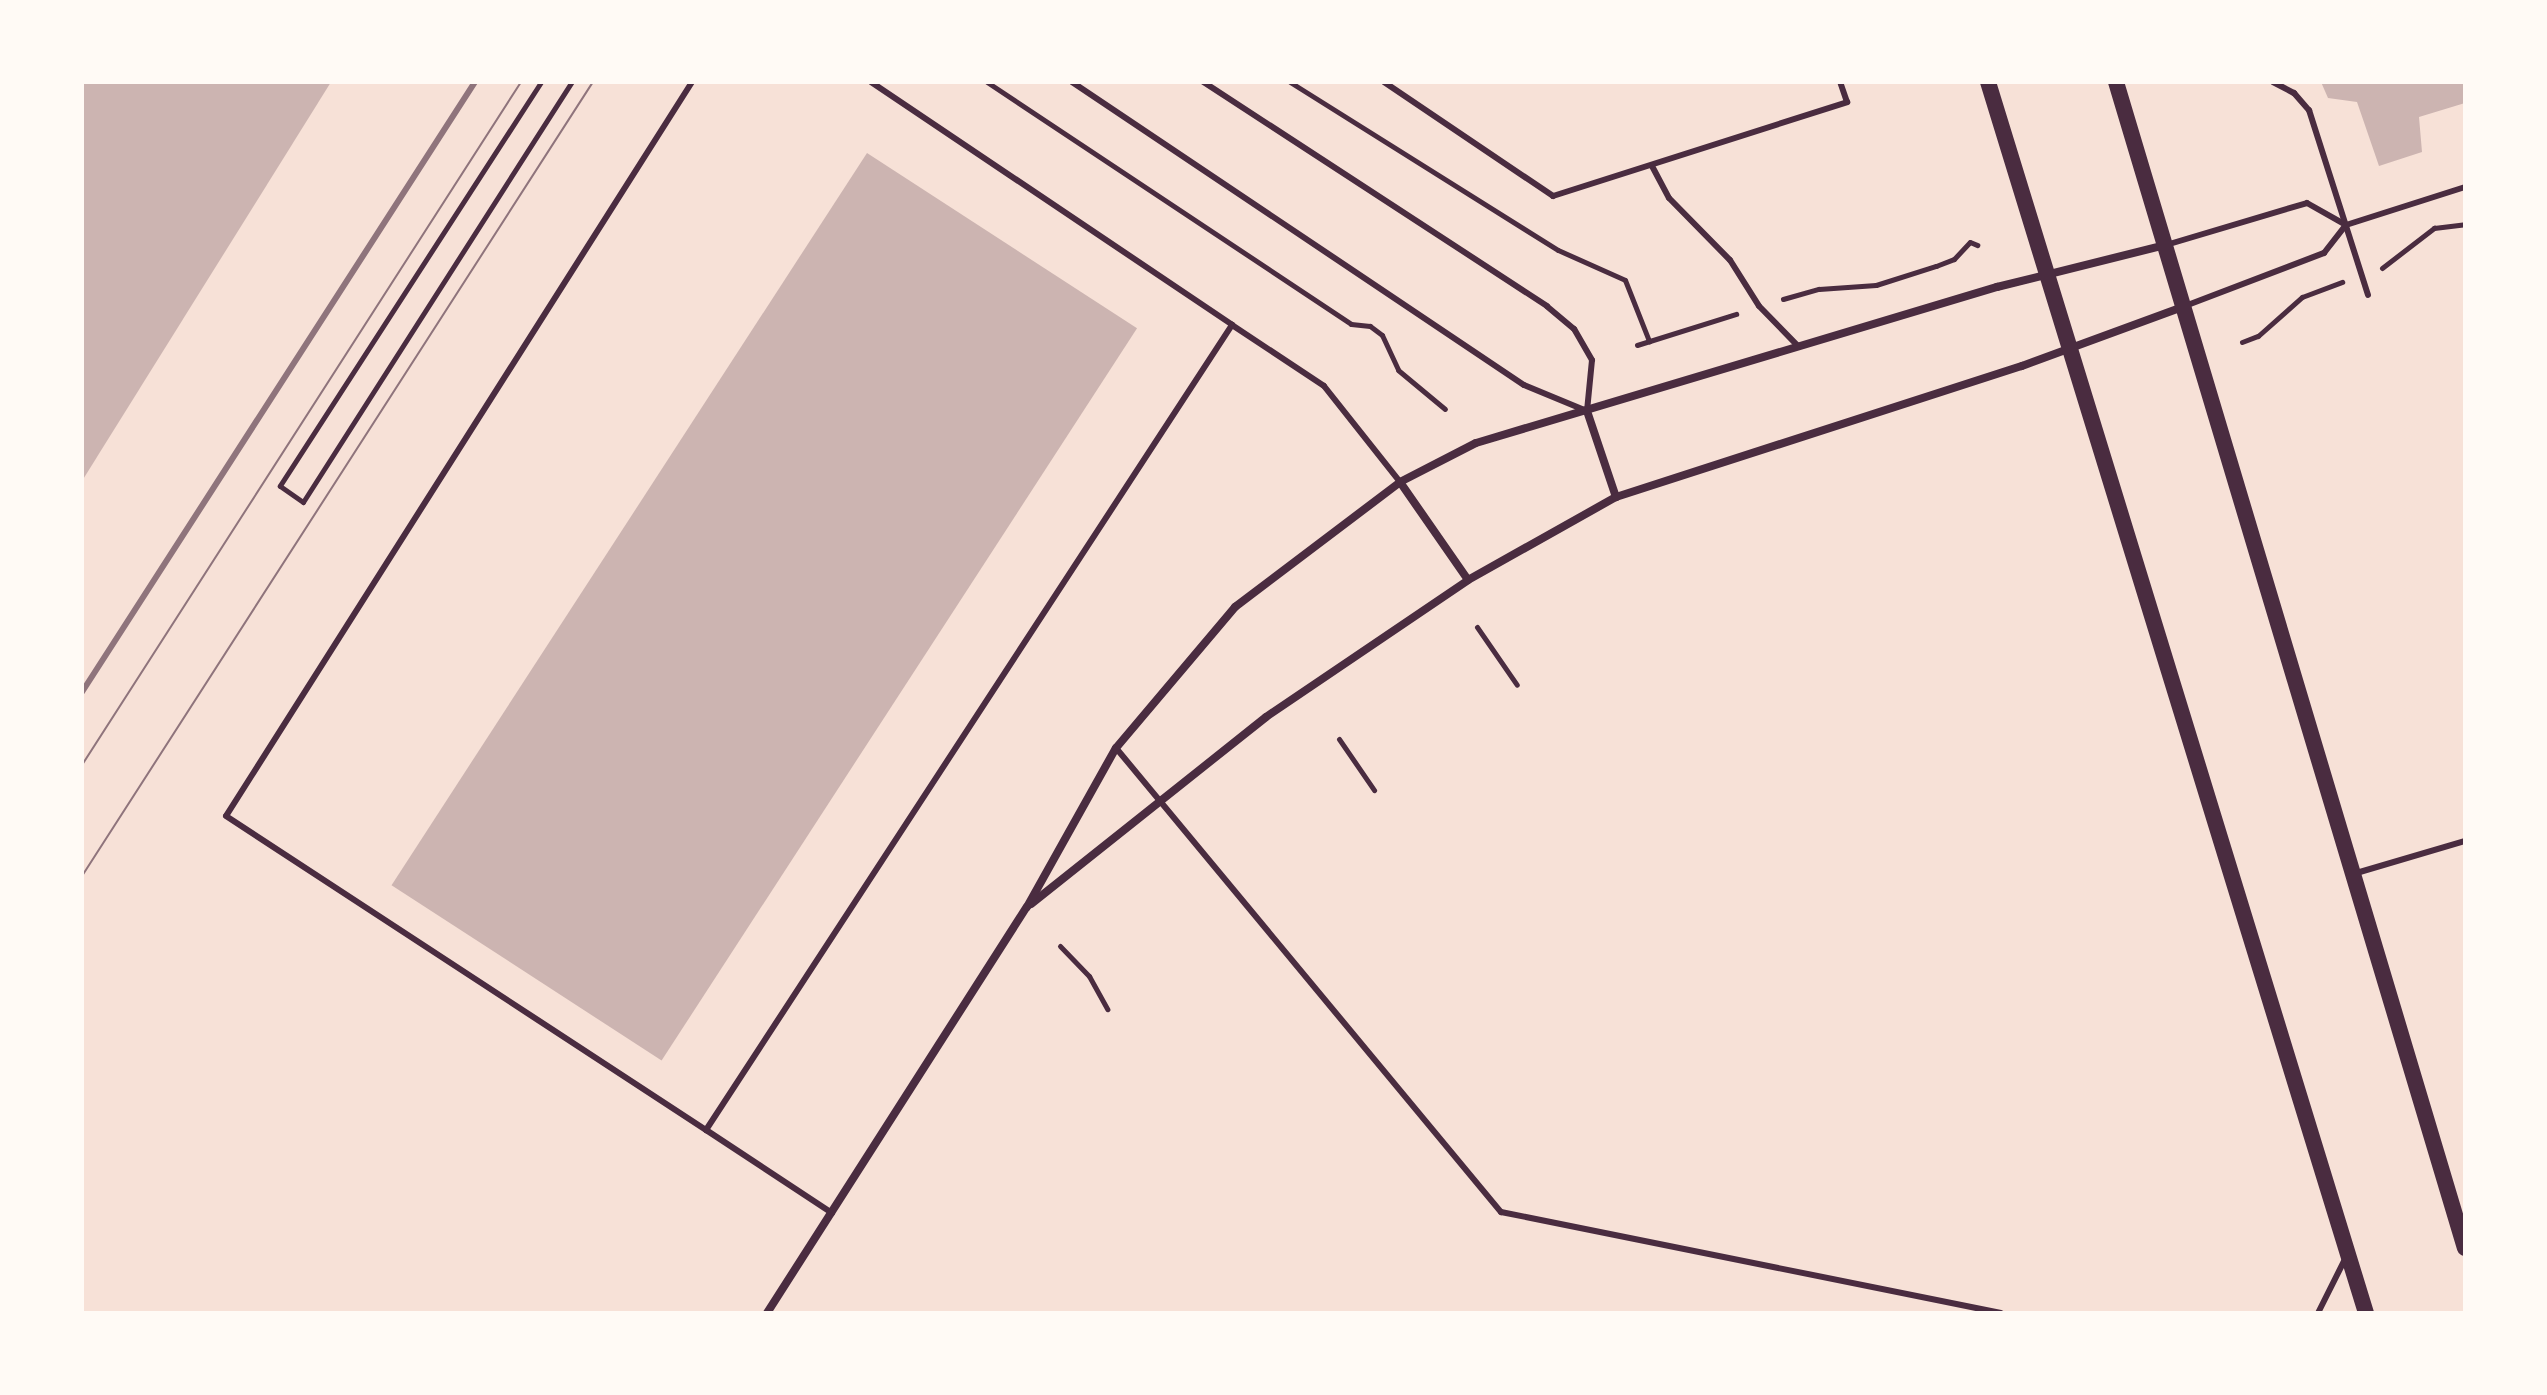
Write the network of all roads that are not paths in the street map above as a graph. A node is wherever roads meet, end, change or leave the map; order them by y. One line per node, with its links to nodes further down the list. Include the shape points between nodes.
1 (692, 82): 29 (lane, via 226,816)
2 (871, 82): 17 (lane)
3 (1072, 82): 20 (lane, via 1524,385)
4 (1203, 82): 20 (lane, via 1547,306 1574,329 1592,360)
5 (1384, 82): 10 (lane, via 1553,196)
6 (1840, 82): 10 (lane, via 1847,102)
7 (1988, 82): 14 (main road)
8 (2116, 82): 13 (main road)
9 (2273, 82): 12 (lane, via 2294,93 2309,110)
10 (1652, 166): 18 (lane, via 1669,198 1730,260 1759,306)
11 (2465, 187): 12 (lane)
12 (2346, 225): 13 (lane, via 2307,203); 15 (lane); 16 (lane, via 2324,253)
13 (2166, 245): 14 (street); 16 (main road)
14 (2047, 273): 18 (street); 19 (main road)
15 (2368, 295)
16 (2185, 306): 19 (street); 27 (main road)
17 (1232, 325): 21 (lane, via 1324,386); 29 (lane)
18 (1799, 347): 20 (street)
19 (2069, 348): 22 (street); 32 (main road)
20 (1587, 411): 21 (street, via 1476,443); 22 (street)
21 (1400, 482): 23 (street); 24 (street, via 1235,607)
22 (1616, 497): 23 (street)
23 (1468, 580): 25 (street, via 1266,717)
24 (1116, 748): 25 (lane); 28 (street)
25 (1164, 799): 28 (street); 34 (lane, via 1501,1212)
26 (2465, 841): 27 (lane)
27 (2353, 874): 31 (main road)
28 (1027, 907): 30 (street)
29 (706, 1130): 30 (lane)
30 (832, 1214): 33 (street)
31 (2465, 1248)
32 (2348, 1252): 35 (lane); 36 (main road)
33 (767, 1313)
34 (2001, 1313)
35 (2318, 1313)
36 (2366, 1313)

